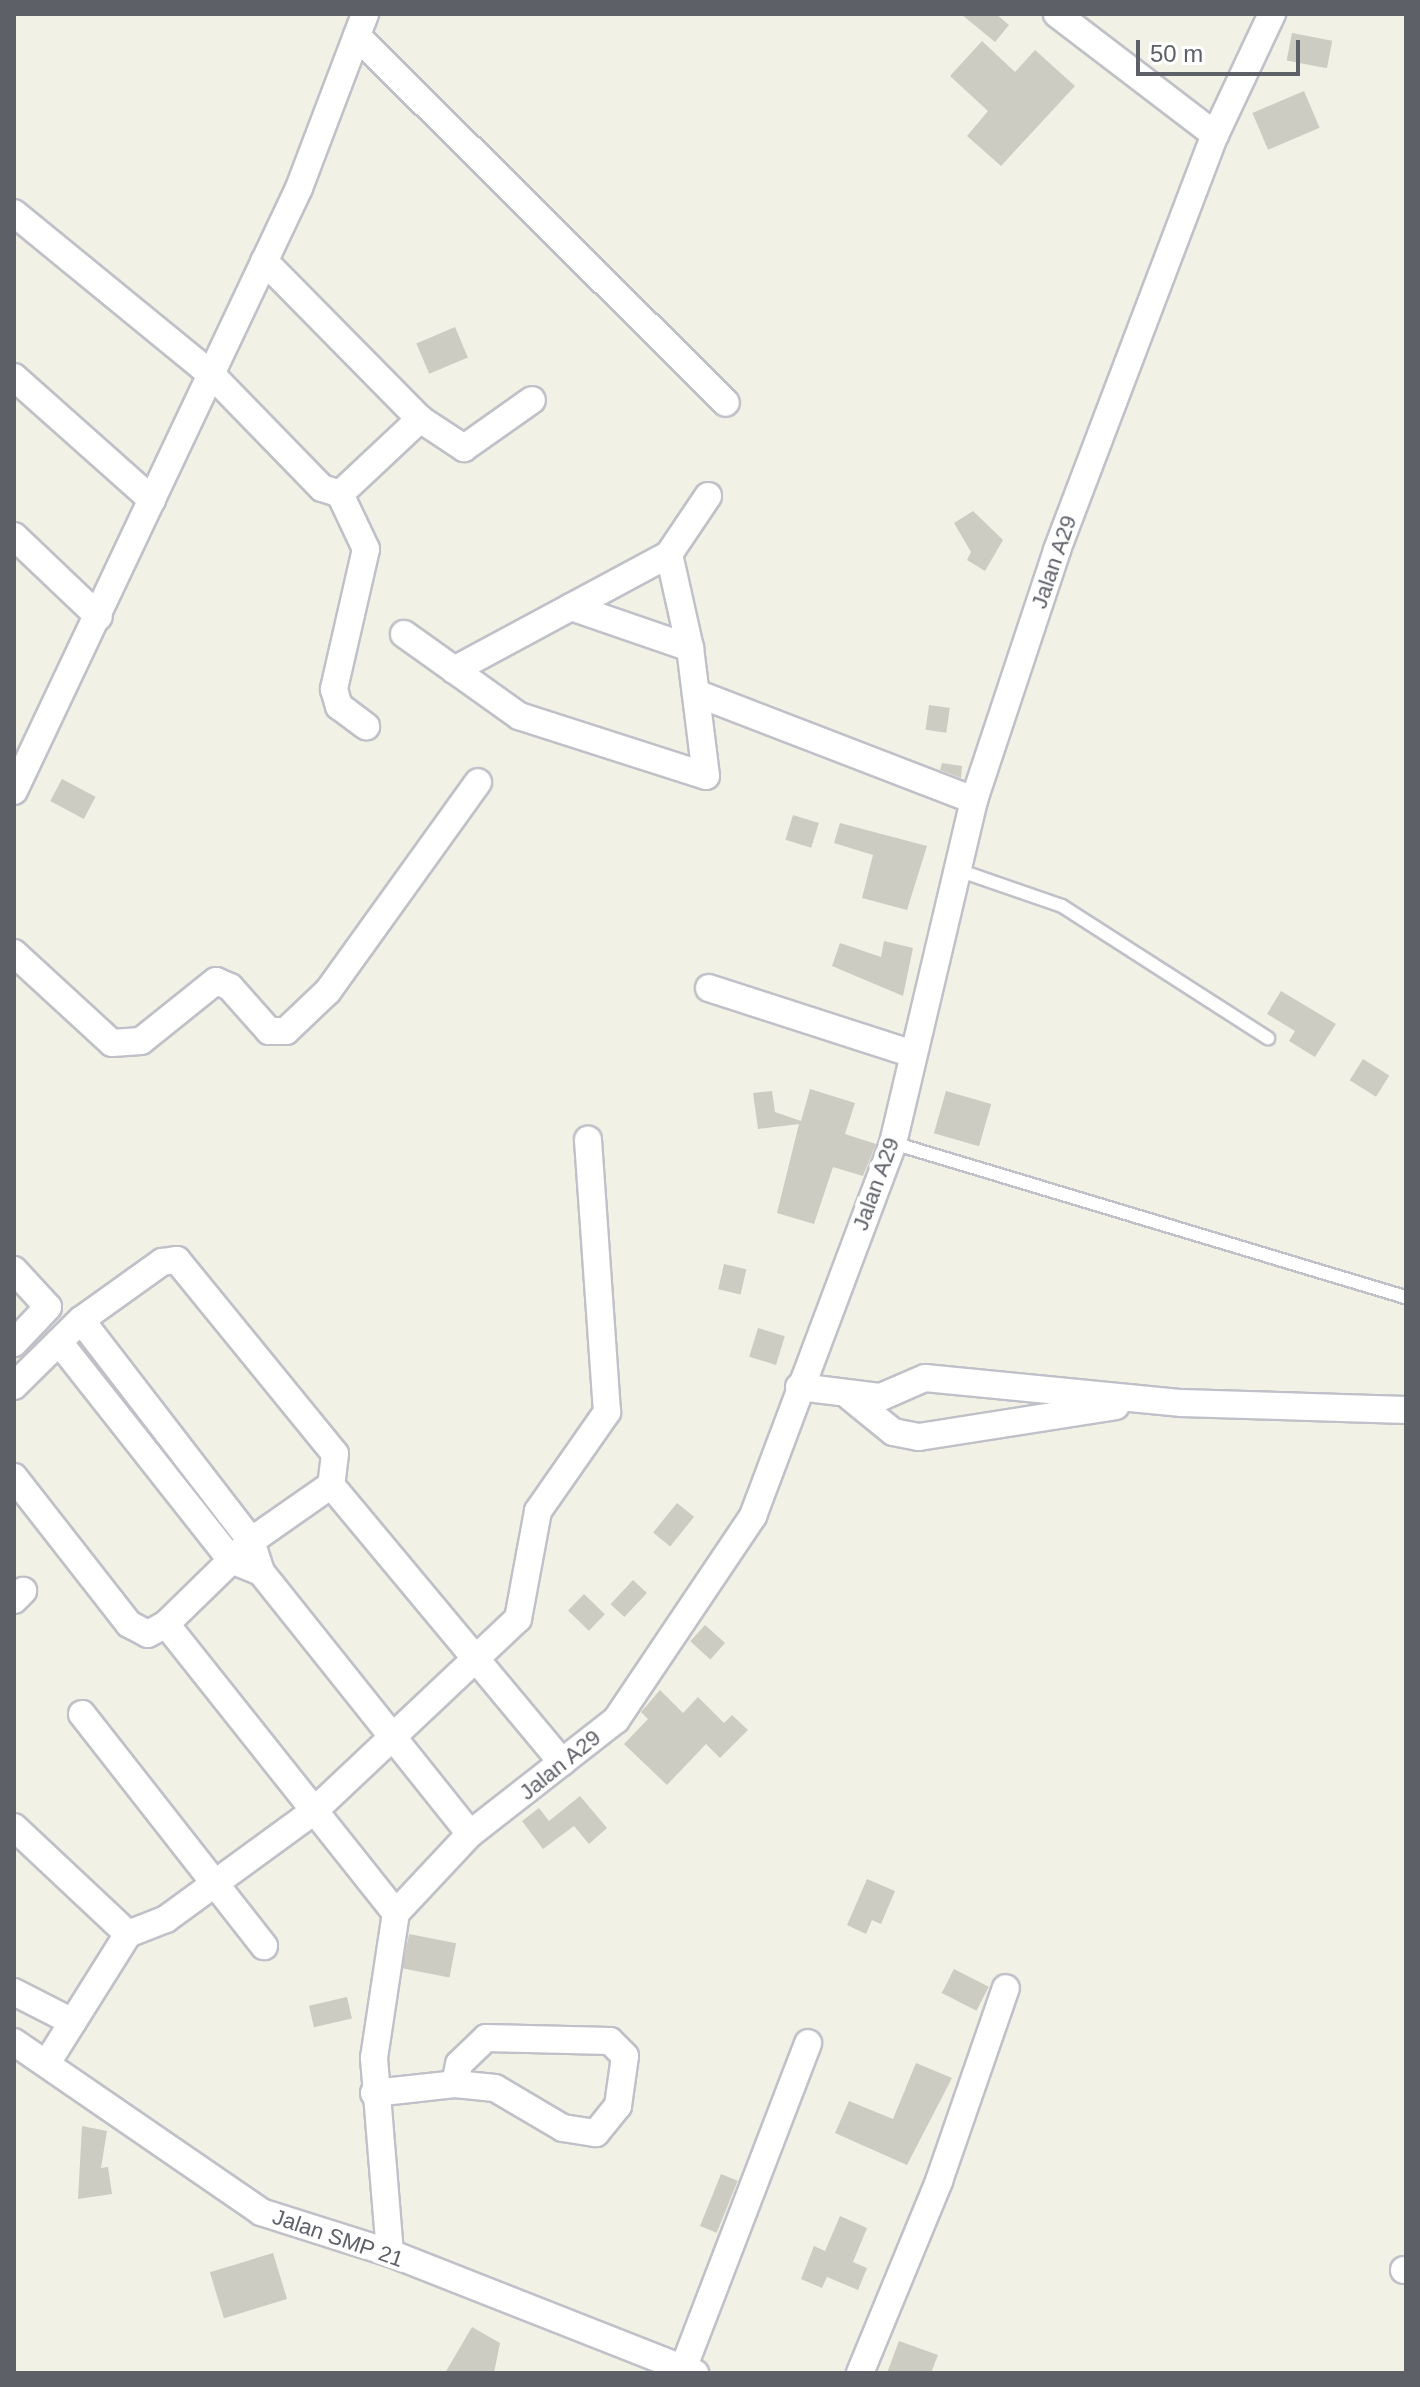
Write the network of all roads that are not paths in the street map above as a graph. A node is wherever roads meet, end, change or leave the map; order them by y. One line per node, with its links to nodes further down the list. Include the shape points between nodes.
1 (1057, 14): 4 (street)
2 (1272, 14): 4 (street, Jalan A29)
3 (361, 25): 6 (street); 10 (street)
4 (1215, 135): 26 (street, Jalan A29, via 1057,550)
5 (14, 213): 7 (street)
6 (264, 261): 7 (street); 11 (street)
7 (211, 374): 12 (street, via 322,488); 14 (street)
8 (14, 377): 14 (street)
9 (532, 400): 11 (street, via 464,448)
10 (726, 403)
11 (420, 419): 12 (street)
12 (340, 494): 23 (street, via 366,549 334,689 339,706)
13 (708, 496): 16 (street)
14 (152, 500): 18 (street)
15 (14, 536): 18 (street)
16 (669, 554): 17 (street); 20 (street)
17 (571, 607): 20 (street); 21 (street)
18 (99, 617): 25 (street)
19 (404, 634): 21 (street)
20 (690, 648): 22 (street)
21 (454, 670): 22 (street, via 519,716 706,776)
22 (696, 693): 26 (street)
23 (366, 726)
24 (478, 782): 28 (street, via 328,991 286,1031 269,1031 230,987 216,981 141,1041 112,1043)
25 (14, 791)
26 (974, 800): 27 (street, Jalan A29)
27 (955, 869): 30 (lane, via 1062,906); 31 (street, Jalan A29)
28 (14, 953)
29 (709, 988): 31 (street)
30 (1268, 1038)
31 (913, 1054): 33 (street, Jalan A29)
32 (588, 1140): 50 (street, via 607,1412 538,1511 518,1619)
33 (893, 1143): 35 (lane); 40 (street, Jalan A29)
34 (14, 1270): 38 (street, via 48,1307)
35 (1405, 1297)
36 (81, 1320): 37 (street); 45 (street, via 162,1262 177,1260 335,1454); 46 (street)
37 (59, 1342): 39 (street); 47 (street)
38 (14, 1343)
39 (14, 1386)
40 (799, 1387): 41 (street); 53 (street, Jalan A29, via 753,1516 616,1720)
41 (850, 1397): 42 (street, via 881,1397 925,1378); 42 (street, via 893,1432 919,1437)
42 (1151, 1400): 43 (street)
43 (1406, 1410)
44 (14, 1477): 49 (street, via 129,1624 148,1634)
45 (331, 1485): 46 (street); 50 (street)
46 (251, 1541): 47 (street); 48 (street)
47 (231, 1560): 48 (street); 49 (street)
48 (261, 1572): 52 (street)
49 (166, 1624): 54 (street)
50 (479, 1662): 52 (street); 53 (street)
51 (82, 1714): 57 (street)
52 (394, 1735): 54 (street); 56 (street)
53 (562, 1762): 56 (street, Jalan A29)
54 (314, 1811): 57 (street); 58 (street)
55 (14, 1827): 59 (street)
56 (470, 1834): 58 (street, Jalan A29)
57 (213, 1881): 59 (street, via 166,1919); 60 (street)
58 (396, 1913): 68 (street)
59 (128, 1934): 63 (street)
60 (264, 1946)
61 (1006, 1988): 71 (street, via 939,2181)
62 (14, 1992): 63 (street)
63 (73, 2022): 66 (street)
64 (14, 2042): 66 (street, Jalan SMP 21)
65 (808, 2043): 70 (street)
66 (47, 2063): 69 (street, Jalan SMP 21, via 261,2212)
67 (455, 2084): 67 (street, via 495,2088 563,2128 596,2133 618,2106 625,2056 610,2041 486,2038 459,2064); 68 (street)
68 (374, 2093): 69 (street)
69 (390, 2253): 70 (street, Jalan SMP 21)
70 (689, 2371)
71 (860, 2373)

